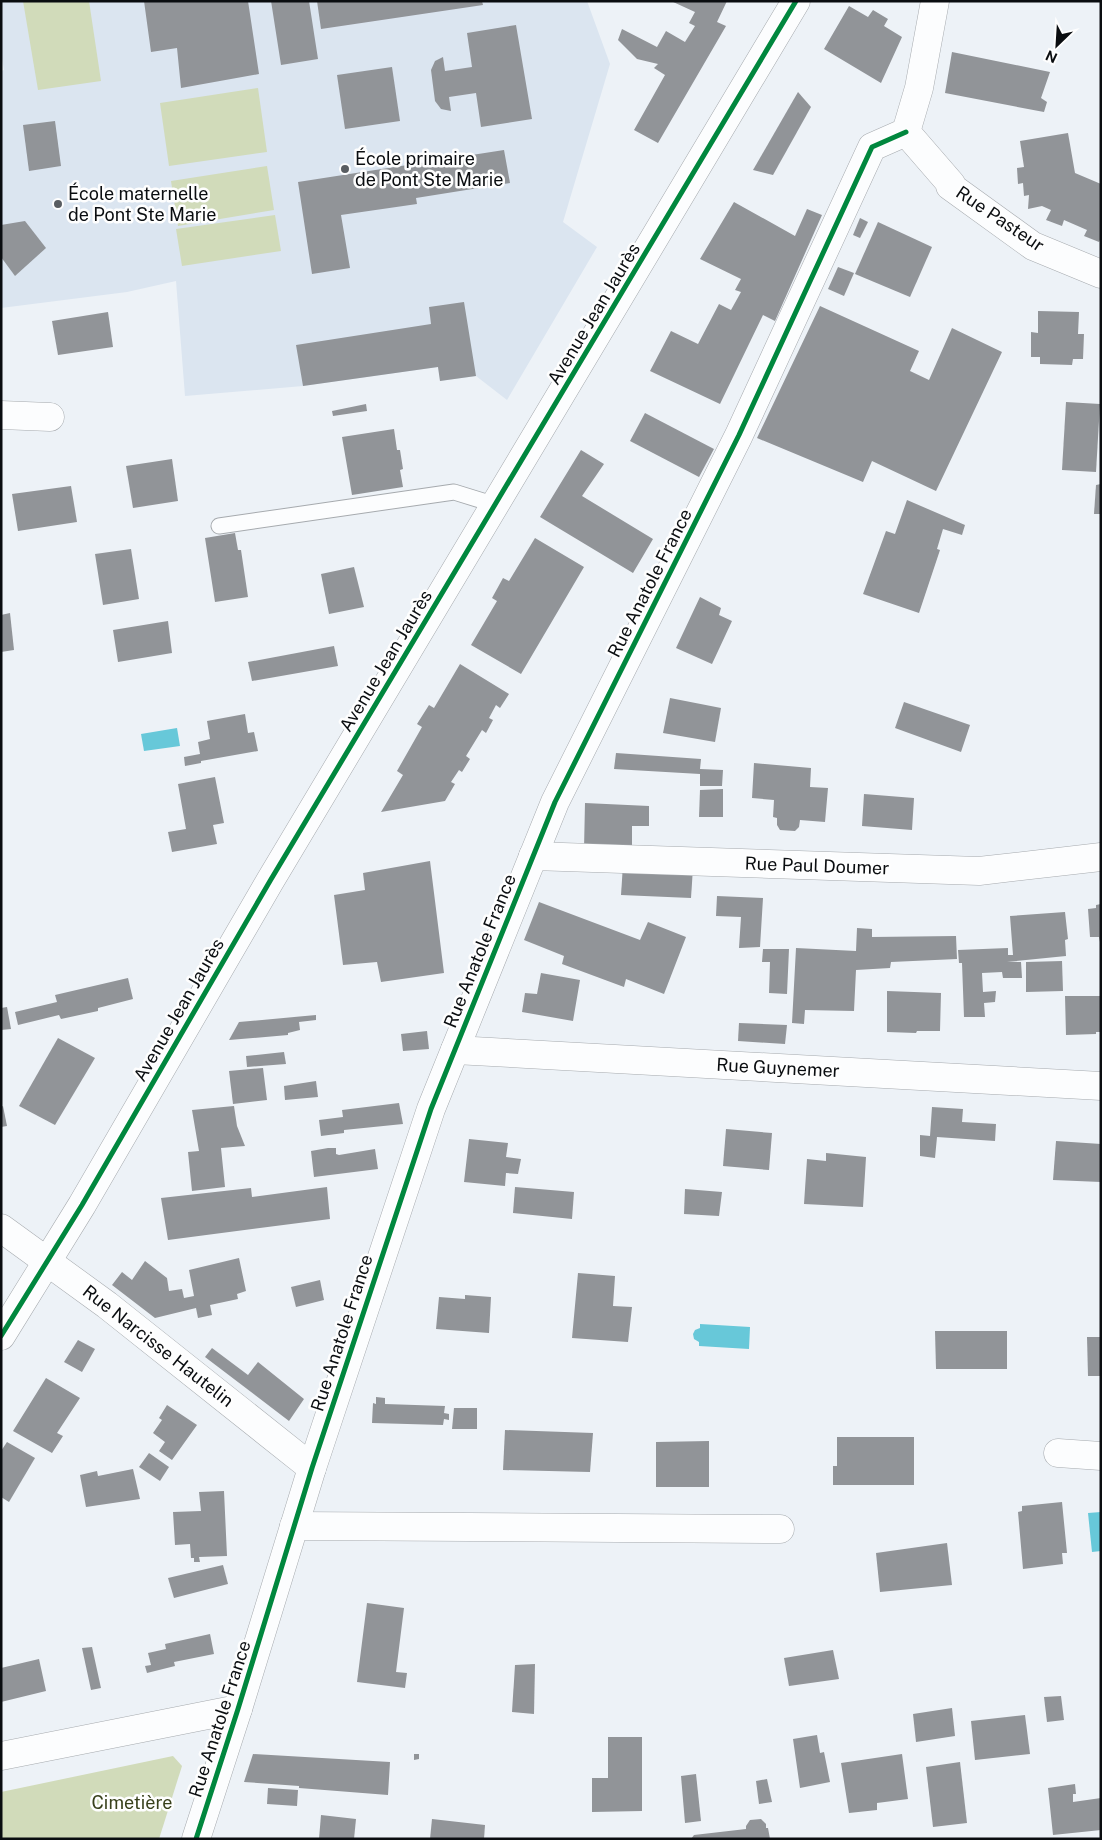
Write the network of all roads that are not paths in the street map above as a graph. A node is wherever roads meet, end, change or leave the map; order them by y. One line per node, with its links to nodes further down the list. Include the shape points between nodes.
1 (796, 1): 7 (street, Avenue Jean Jaurès)
2 (934, 1): 3 (street, via 919,88)
3 (906, 132): 4 (street, Rue Pasteur, via 950,186 1033,246); 9 (street, Rue Anatole France, via 872,147 739,435 555,802)
4 (1101, 274)
5 (1, 415): 6 (street)
6 (50, 417)
7 (496, 505): 8 (lane, via 454,492); 14 (street, Avenue Jean Jaurès)
8 (219, 526)
9 (533, 856): 10 (street, Rue Paul Doumer, via 979,871); 11 (street, Rue Anatole France)
10 (1101, 856)
11 (455, 1050): 12 (street, Rue Guynemer); 18 (street, Rue Anatole France, via 431,1109)
12 (1101, 1086)
13 (1, 1228): 14 (street, Rue Narcisse Hautelin)
14 (47, 1260): 15 (street, Avenue Jean Jaurès); 18 (street, Rue Narcisse Hautelin)
15 (1, 1336)
16 (1058, 1453): 17 (street)
17 (1101, 1456)
18 (312, 1468): 19 (street, Rue Anatole France)
19 (294, 1526): 20 (street); 21 (street, Rue Anatole France)
20 (780, 1529)
21 (238, 1709): 22 (street); 23 (street, Rue Anatole France)
22 (1, 1756)
23 (196, 1839)

